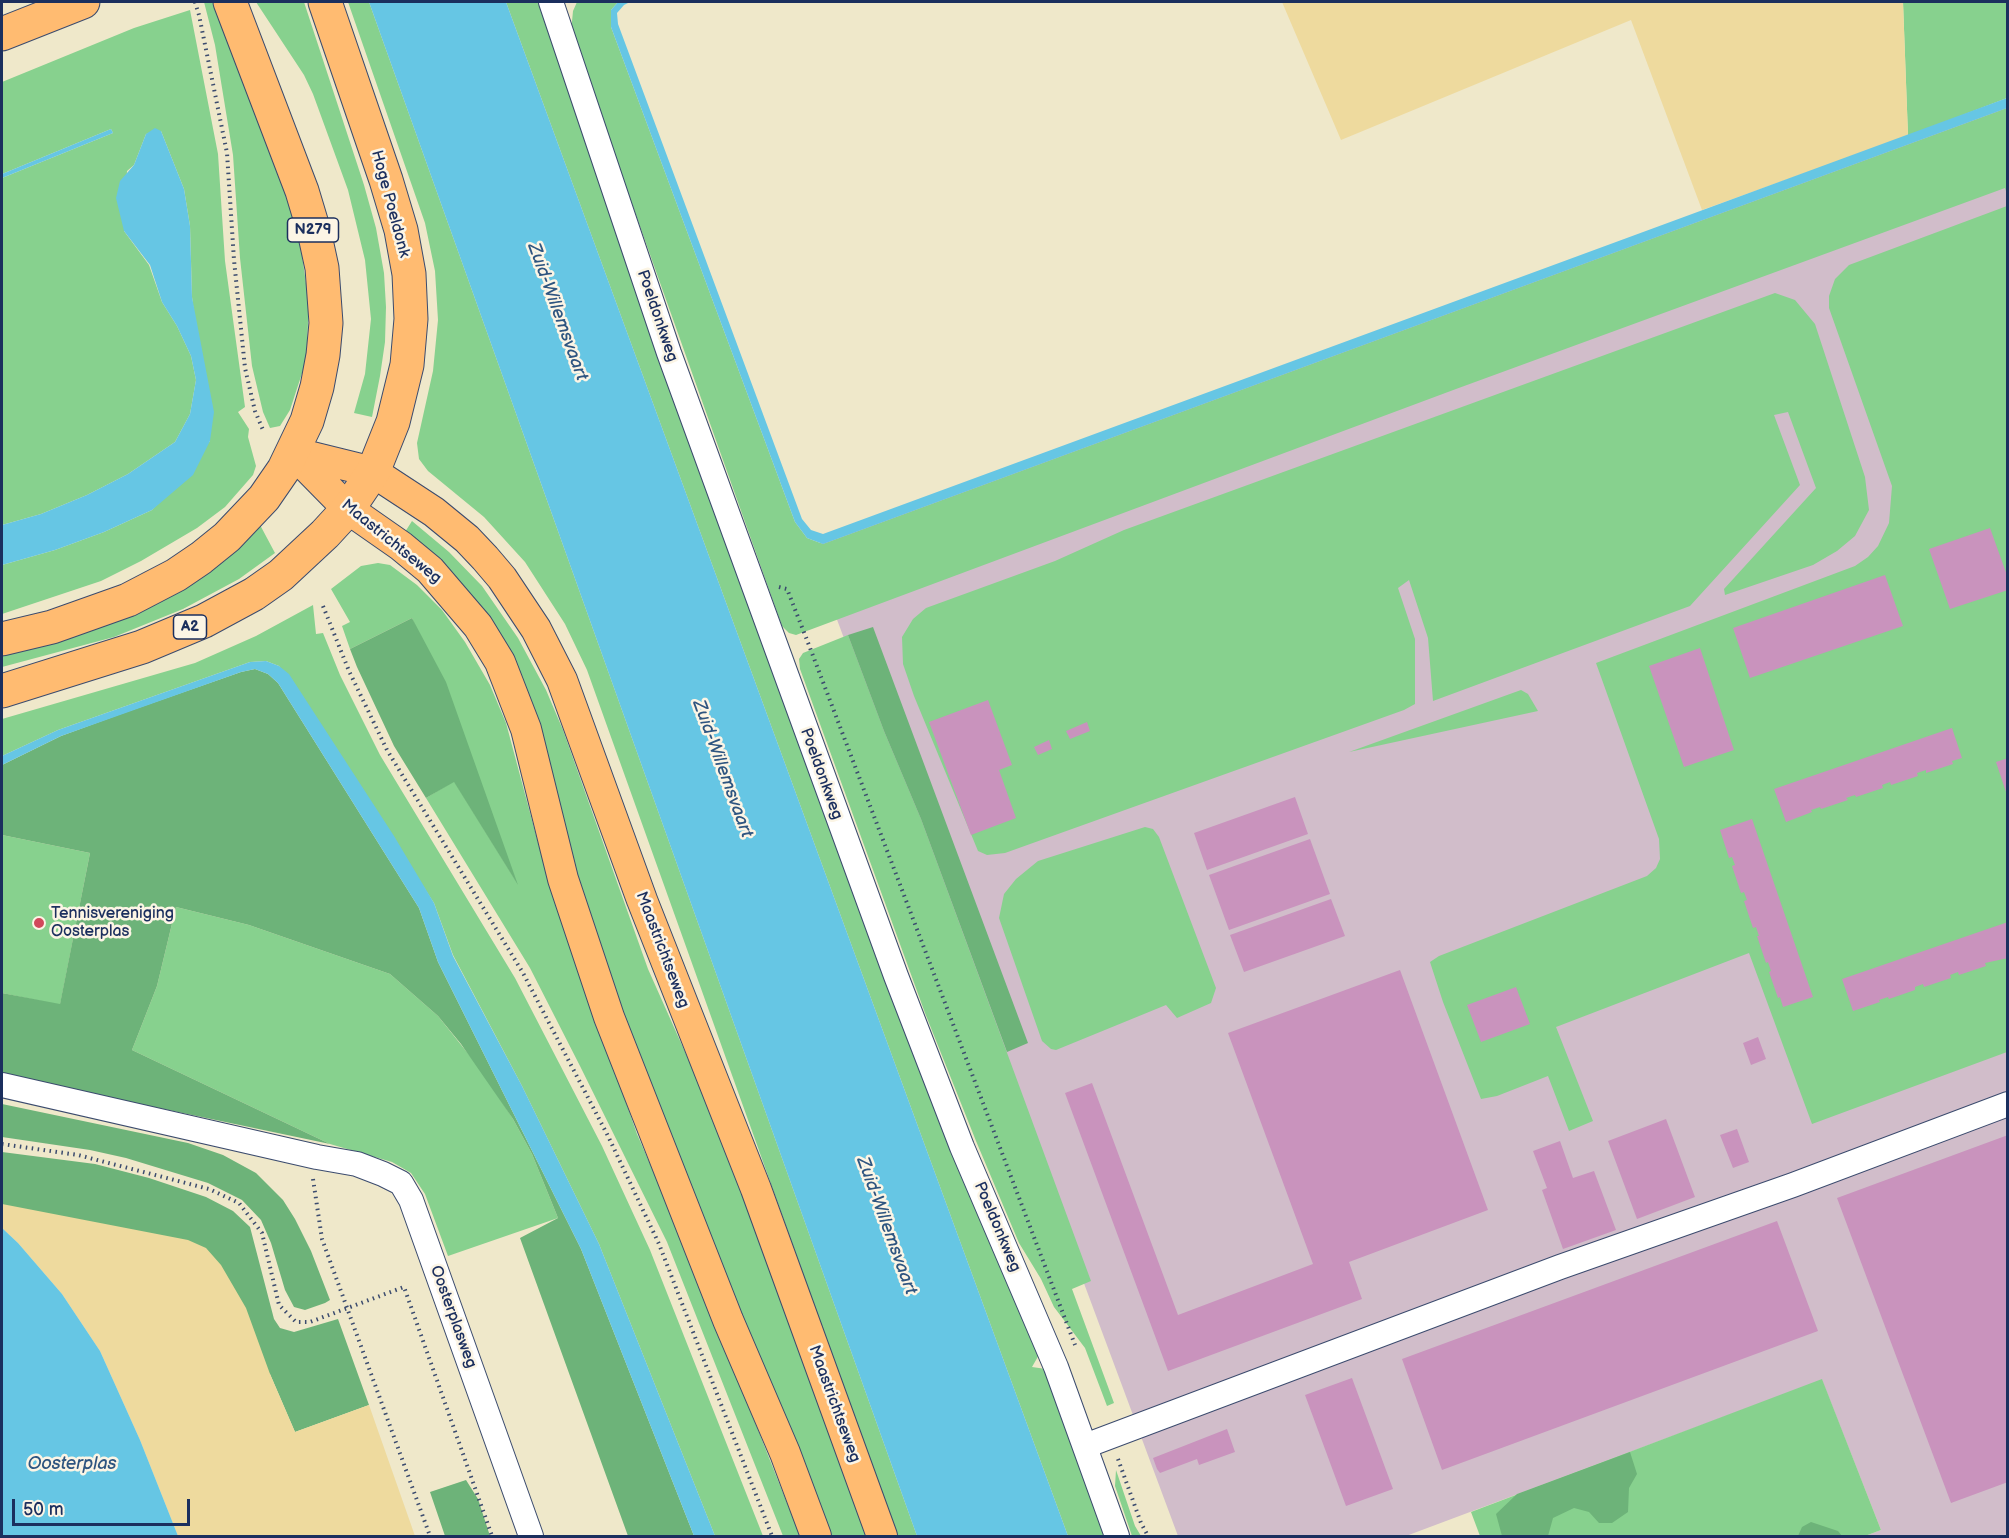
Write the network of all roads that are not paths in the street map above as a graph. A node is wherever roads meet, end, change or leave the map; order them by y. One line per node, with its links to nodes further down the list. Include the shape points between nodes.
1 (83, 2): 5 (highway)
2 (230, 2): 6 (highway, N279, via 302,191 322,268 326,323 323,355 312,404)
3 (325, 2): 7 (highway, Hoge Poeldonk, via 386,180 409,274 411,319 406,365 393,422)
4 (551, 2): 13 (street, Poeldonkweg, via 669,353 916,1030)
5 (2, 34)
6 (292, 452): 7 (main road, Maastrichtseweg); 8 (main road, Maastrichtseweg); 9 (highway, via 275,484 246,518 176,575 128,600 52,627)
7 (372, 472): 8 (highway, Hoge Poeldonk); 16 (main road, Maastrichtseweg, via 434,512 485,558 531,620 562,680 642,900 756,1189)
8 (348, 508): 10 (highway, A2, via 281,575 229,609 142,647); 15 (main road, Maastrichtseweg, via 401,546 447,588 478,626 509,682 526,729 563,879 609,1017)
9 (2, 639)
10 (2, 691)
11 (2, 1085): 14 (street, Oosterplasweg, via 357,1164 401,1183 411,1200)
12 (2007, 1104): 13 (street)
13 (1085, 1446): 17 (street, Poeldonkweg)
14 (531, 1536)
15 (816, 1536)
16 (882, 1536)
17 (1117, 1536)

